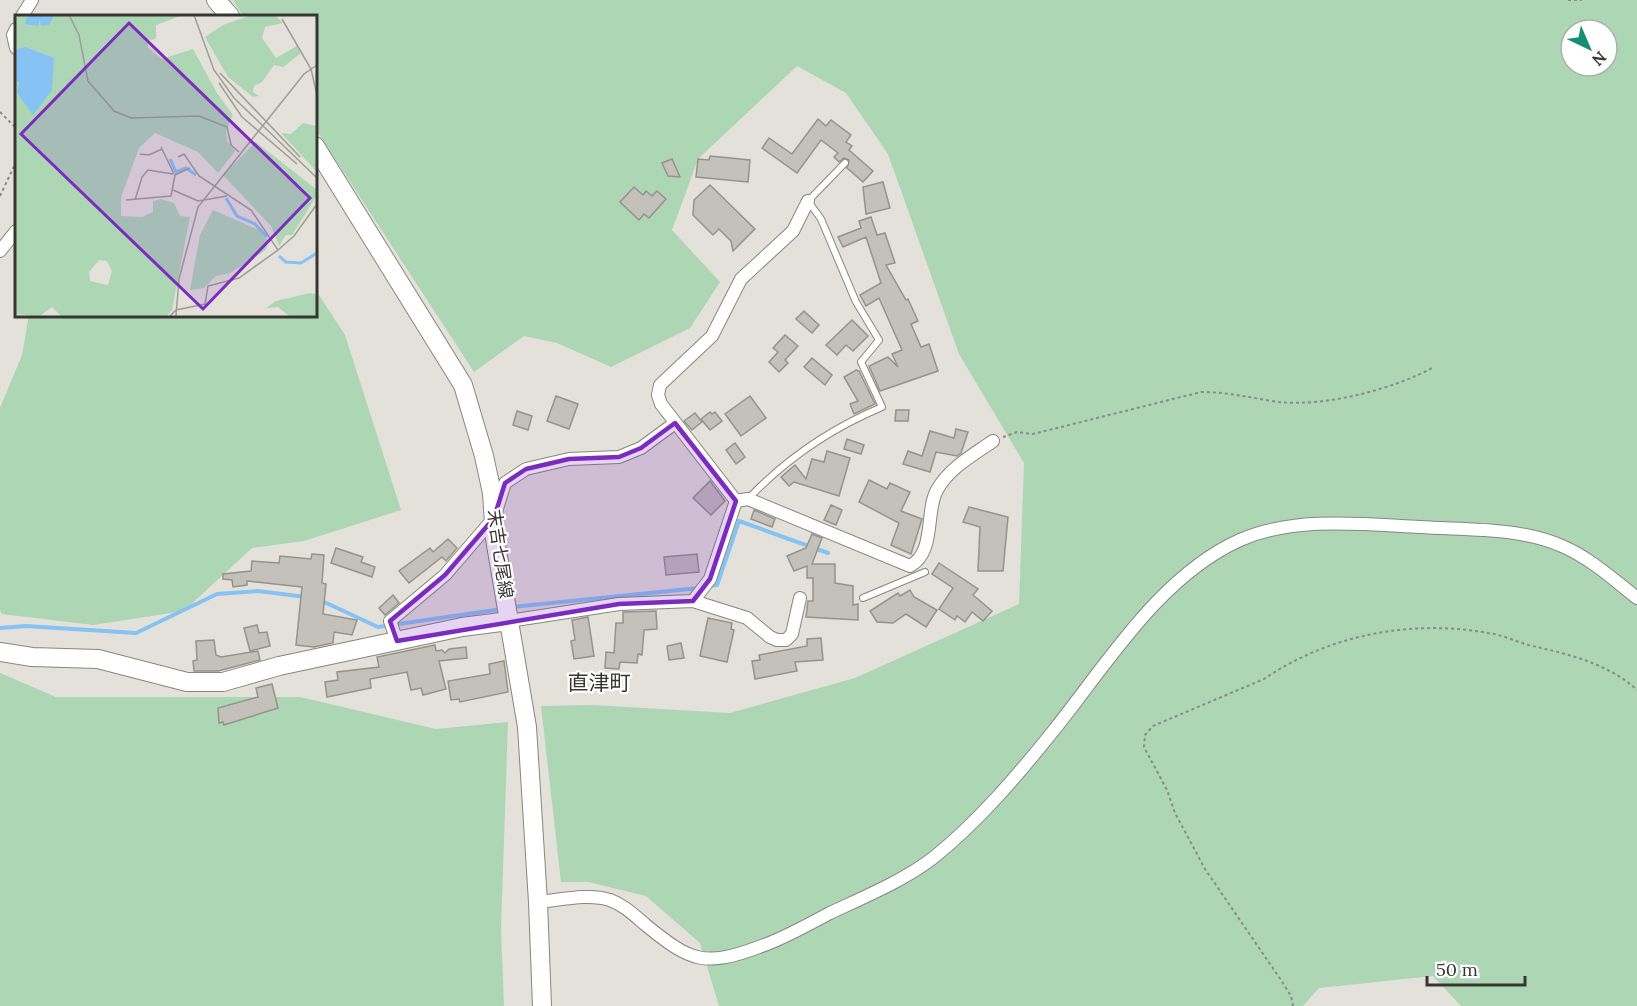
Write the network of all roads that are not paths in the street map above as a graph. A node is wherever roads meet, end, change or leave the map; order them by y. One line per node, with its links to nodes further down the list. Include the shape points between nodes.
1 (32, 0): 3 (street)
2 (216, 0): 4 (main road)
3 (23, 15)
4 (229, 15)
5 (316, 148): 13 (main road, 末吉七尾線, via 464,385 484,456)
6 (845, 163): 7 (lane)
7 (808, 201): 10 (street, via 793,231 741,279 712,336 660,385 659,400); 12 (lane, via 821,219 856,302 879,340 861,362 882,406 853,419 775,471)
8 (15, 232): 9 (street)
9 (0, 251)
10 (675, 423): 12 (street); 13 (street, via 641,448 619,457 569,459 526,469 506,483)
11 (993, 441): 14 (street, via 944,479 935,492 929,533 917,562)
12 (742, 500): 14 (street); 18 (street, via 710,579)
13 (494, 518): 19 (main road, 末吉七尾線); 20 (street, via 445,575 390,621)
14 (910, 566): 16 (lane, via 925,572)
15 (800, 598): 18 (street, via 792,634 786,640 777,640 747,618)
16 (863, 598)
17 (1637, 598): 22 (street, via 1595,565 1535,537 1359,524 1307,525 1260,533 1213,554 1194,568 1142,618 998,796 932,859 886,886 764,946 710,960 690,956 625,907 606,898)
18 (693, 601): 19 (street, via 619,604)
19 (509, 621): 20 (main road); 22 (main road, 末吉七尾線, via 527,727)
20 (397, 641): 21 (main road, via 223,682 187,682 98,659)
21 (0, 652)
22 (538, 902): 23 (main road, 末吉七尾線)
23 (542, 1006)

